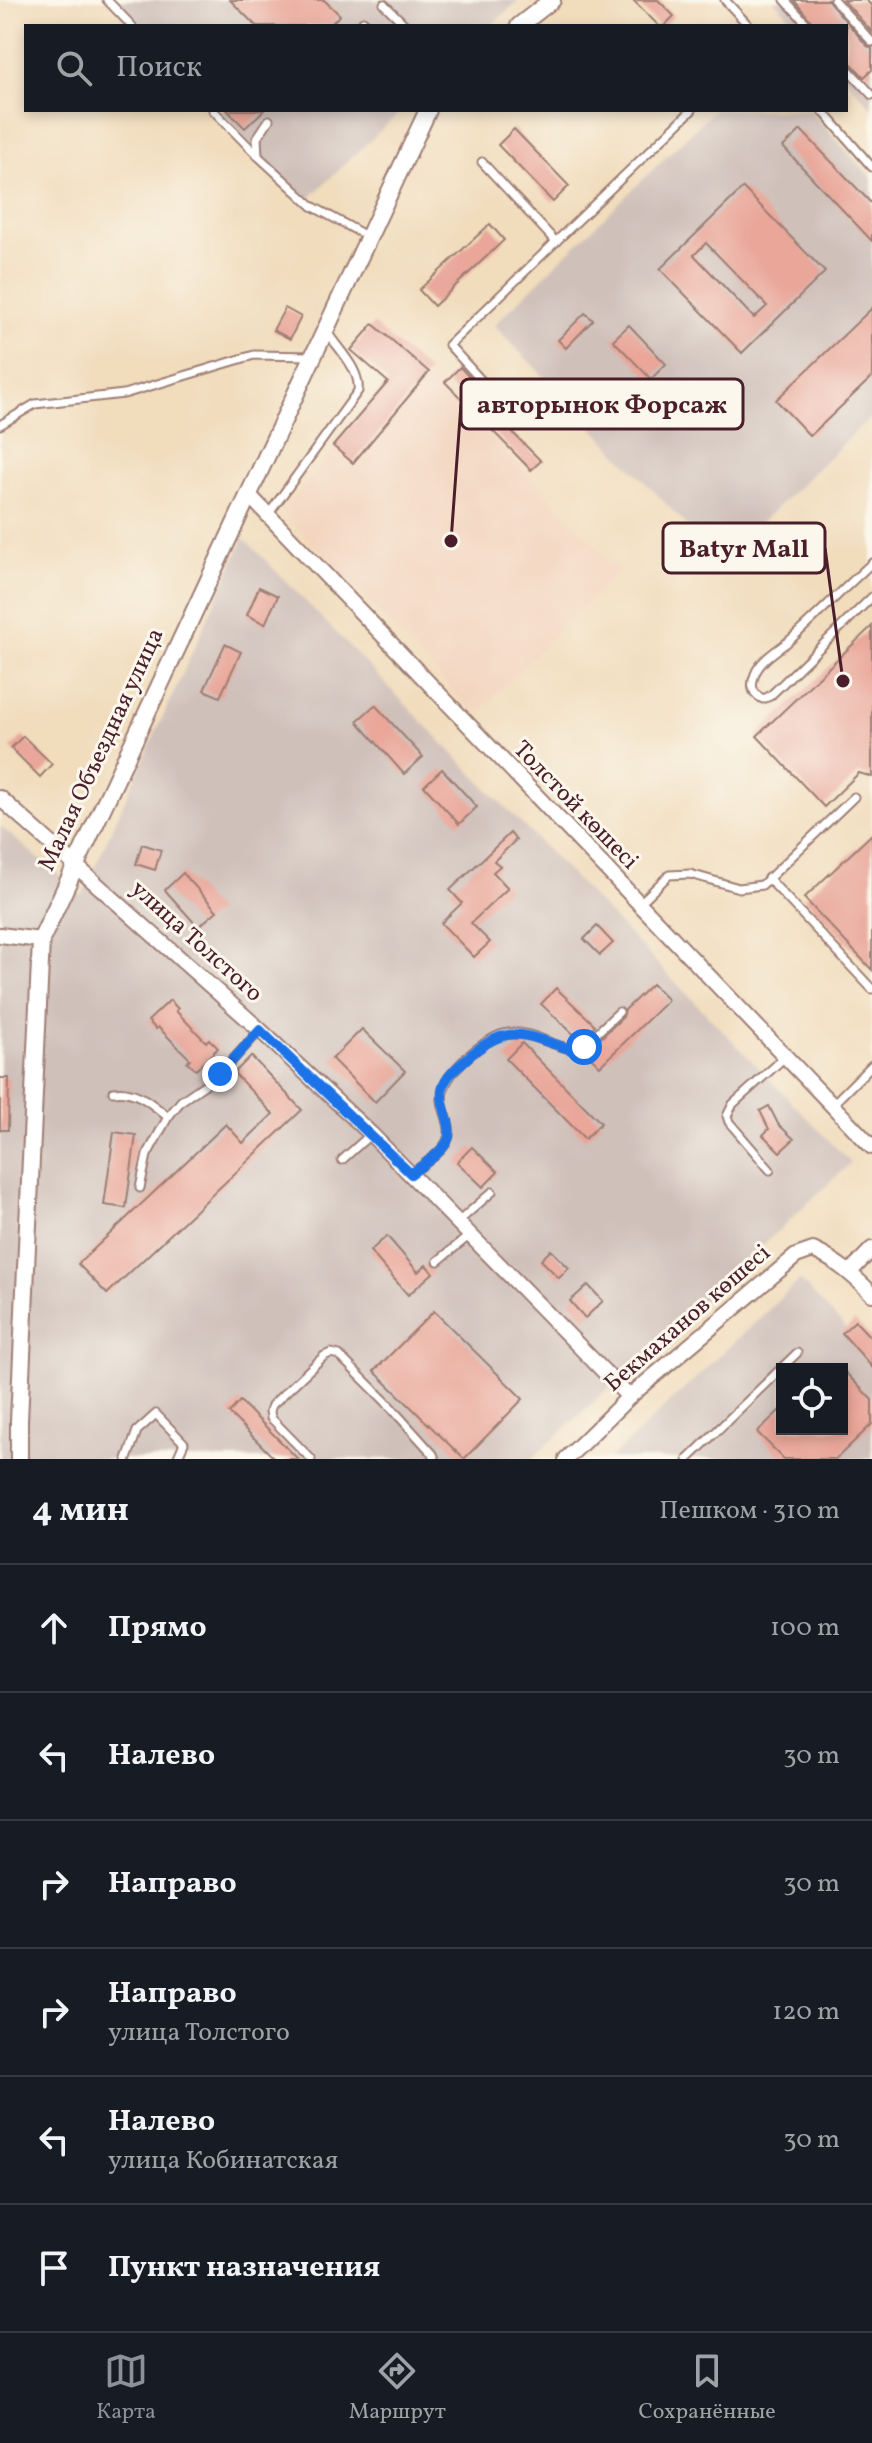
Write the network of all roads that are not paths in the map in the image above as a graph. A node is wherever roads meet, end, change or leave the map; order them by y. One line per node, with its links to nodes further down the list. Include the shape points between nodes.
1 (107, 0): 7 (lane)
2 (552, 0): 9 (street)
3 (725, 0): 10 (lane)
4 (785, 0): 11 (lane)
5 (834, 0): 12 (lane)
6 (384, 4): 8 (lane)
7 (130, 24)
8 (404, 24)
9 (522, 24)
10 (747, 24)
11 (807, 24)
12 (872, 42)
13 (848, 69): 14 (lane)
14 (872, 95)
15 (215, 112): 20 (lane)
16 (427, 112): 23 (street, Малая Объездная улица)
17 (690, 112): 24 (lane)
18 (824, 112): 22 (lane)
19 (269, 120): 20 (lane, via 257,138)
20 (258, 156): 23 (lane, via 312,206)
21 (482, 162): 24 (lane)
22 (872, 167)
23 (368, 237): 25 (street, Малая Объездная улица)
24 (556, 242): 27 (lane, via 449,345)
25 (325, 329): 26 (street, Малая Объездная улица); 30 (lane, via 355,372 358,391)
26 (312, 356): 28 (lane, via 254,355 124,394 35,404); 29 (street, Малая Объездная улица)
27 (501, 402)
28 (0, 425)
29 (248, 494): 30 (street, Толстой көшесі); 35 (street, Малая Объездная улица)
30 (268, 515): 37 (street, Толстой көшесі)
31 (872, 563): 32 (lane, via 755,672 756,696 770,696)
32 (872, 597)
33 (854, 797): 36 (lane)
34 (0, 798): 35 (street, улица Толстого)
35 (75, 863): 39 (street, Малая Объездная улица); 42 (street, улица Толстого)
36 (768, 878): 37 (lane, via 762,885 739,888 690,874 669,875); 40 (lane)
37 (639, 904): 43 (street, Толстой көшесі)
38 (0, 935): 39 (street)
39 (41, 940): 63 (street, Малая Объездная улица)
40 (872, 989)
41 (619, 1012): 52 (lane, via 579,1050 507,1033 470,1056 443,1087 448,1140)
42 (260, 1030): 47 (lane, via 220,1074 181,1101); 48 (street, улица Толстого)
43 (785, 1057): 46 (street, Толстой көшесі); 51 (lane, via 733,1104 727,1116)
44 (872, 1065): 46 (lane)
45 (113, 1092): 47 (lane, via 144,1098)
46 (832, 1105): 49 (street, Толстой көшесі)
47 (168, 1117): 53 (lane, via 147,1155)
48 (371, 1134): 50 (lane); 52 (street, улица Толстого)
49 (872, 1147)
50 (342, 1160)
51 (770, 1170)
52 (411, 1174): 55 (street, улица Толстого)
53 (140, 1188)
54 (492, 1192): 55 (lane)
55 (458, 1222): 56 (street, улица Толстого)
56 (470, 1235): 58 (lane); 62 (street, улица Толстого)
57 (872, 1249): 59 (street)
58 (438, 1261)
59 (850, 1272): 60 (street); 62 (street, Бекмаханов көшесі, via 813,1250 796,1256)
60 (872, 1294)
61 (797, 1353): 69 (lane)
62 (629, 1397): 68 (street, Бекмаханов көшесі)
63 (19, 1459)
64 (127, 1459): 65 (lane, via 137,1431 156,1414 184,1443)
65 (177, 1459)
66 (311, 1459): 67 (lane, via 270,1411 331,1353 386,1402)
67 (435, 1459)
68 (566, 1459)
69 (688, 1459)

